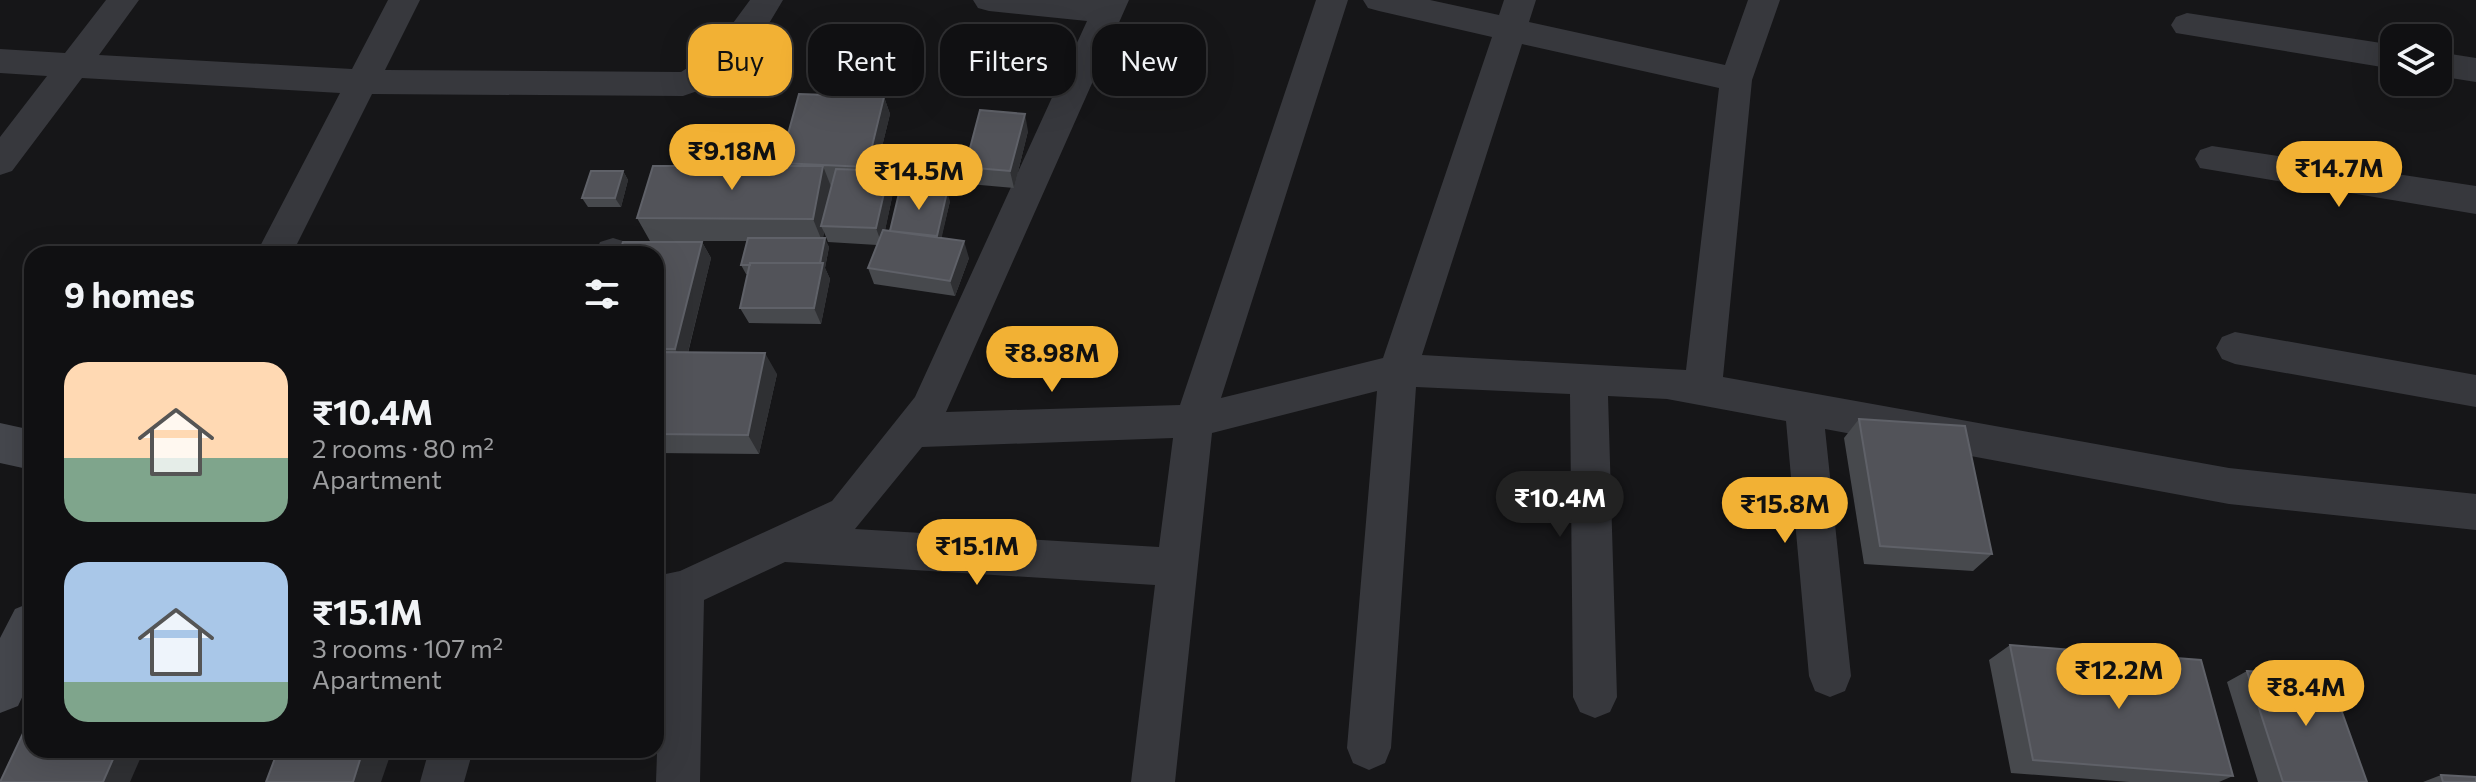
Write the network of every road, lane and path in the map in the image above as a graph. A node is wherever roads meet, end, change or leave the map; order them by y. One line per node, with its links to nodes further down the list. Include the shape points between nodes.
1 (123, 0): 14 (street)
2 (404, 0): 17 (street)
3 (767, 0): 17 (street, via 720,68 683,84)
4 (989, 0): 8 (street)
5 (1332, 0): 28 (street)
6 (1379, 0): 9 (street)
7 (1764, 0): 16 (street)
8 (1111, 6): 29 (street, via 929,408)
9 (1515, 15): 16 (street); 23 (street)
10 (2187, 25): 11 (street)
11 (2380, 55)
12 (0, 61): 14 (street)
13 (2452, 66): 15 (street)
14 (72, 67): 17 (street); 19 (street)
15 (2476, 70)
16 (1736, 80): 25 (street)
17 (362, 82): 21 (street)
18 (2212, 159): 20 (street)
19 (0, 162)
20 (2476, 200)
21 (278, 246)
22 (2235, 348): 26 (street)
23 (1398, 370): 24 (street); 28 (street); 40 (street)
24 (1589, 379): 25 (street); 39 (street)
25 (1703, 390): 27 (street)
26 (2476, 391)
27 (1804, 408): 32 (street, via 2229,486); 37 (street)
28 (1194, 421): 29 (street); 34 (street)
29 (912, 430): 33 (street, via 846,514)
30 (0, 443): 31 (main road)
31 (24, 448)
32 (2476, 512)
33 (781, 544): 34 (street); 35 (street)
34 (1177, 567): 44 (street)
35 (670, 592): 43 (street)
36 (24, 641): 38 (main road)
37 (1830, 676)
38 (0, 689)
39 (1595, 697)
40 (1369, 748)
41 (449, 758): 42 (street)
42 (442, 782)
43 (678, 782)
44 (1153, 782)

